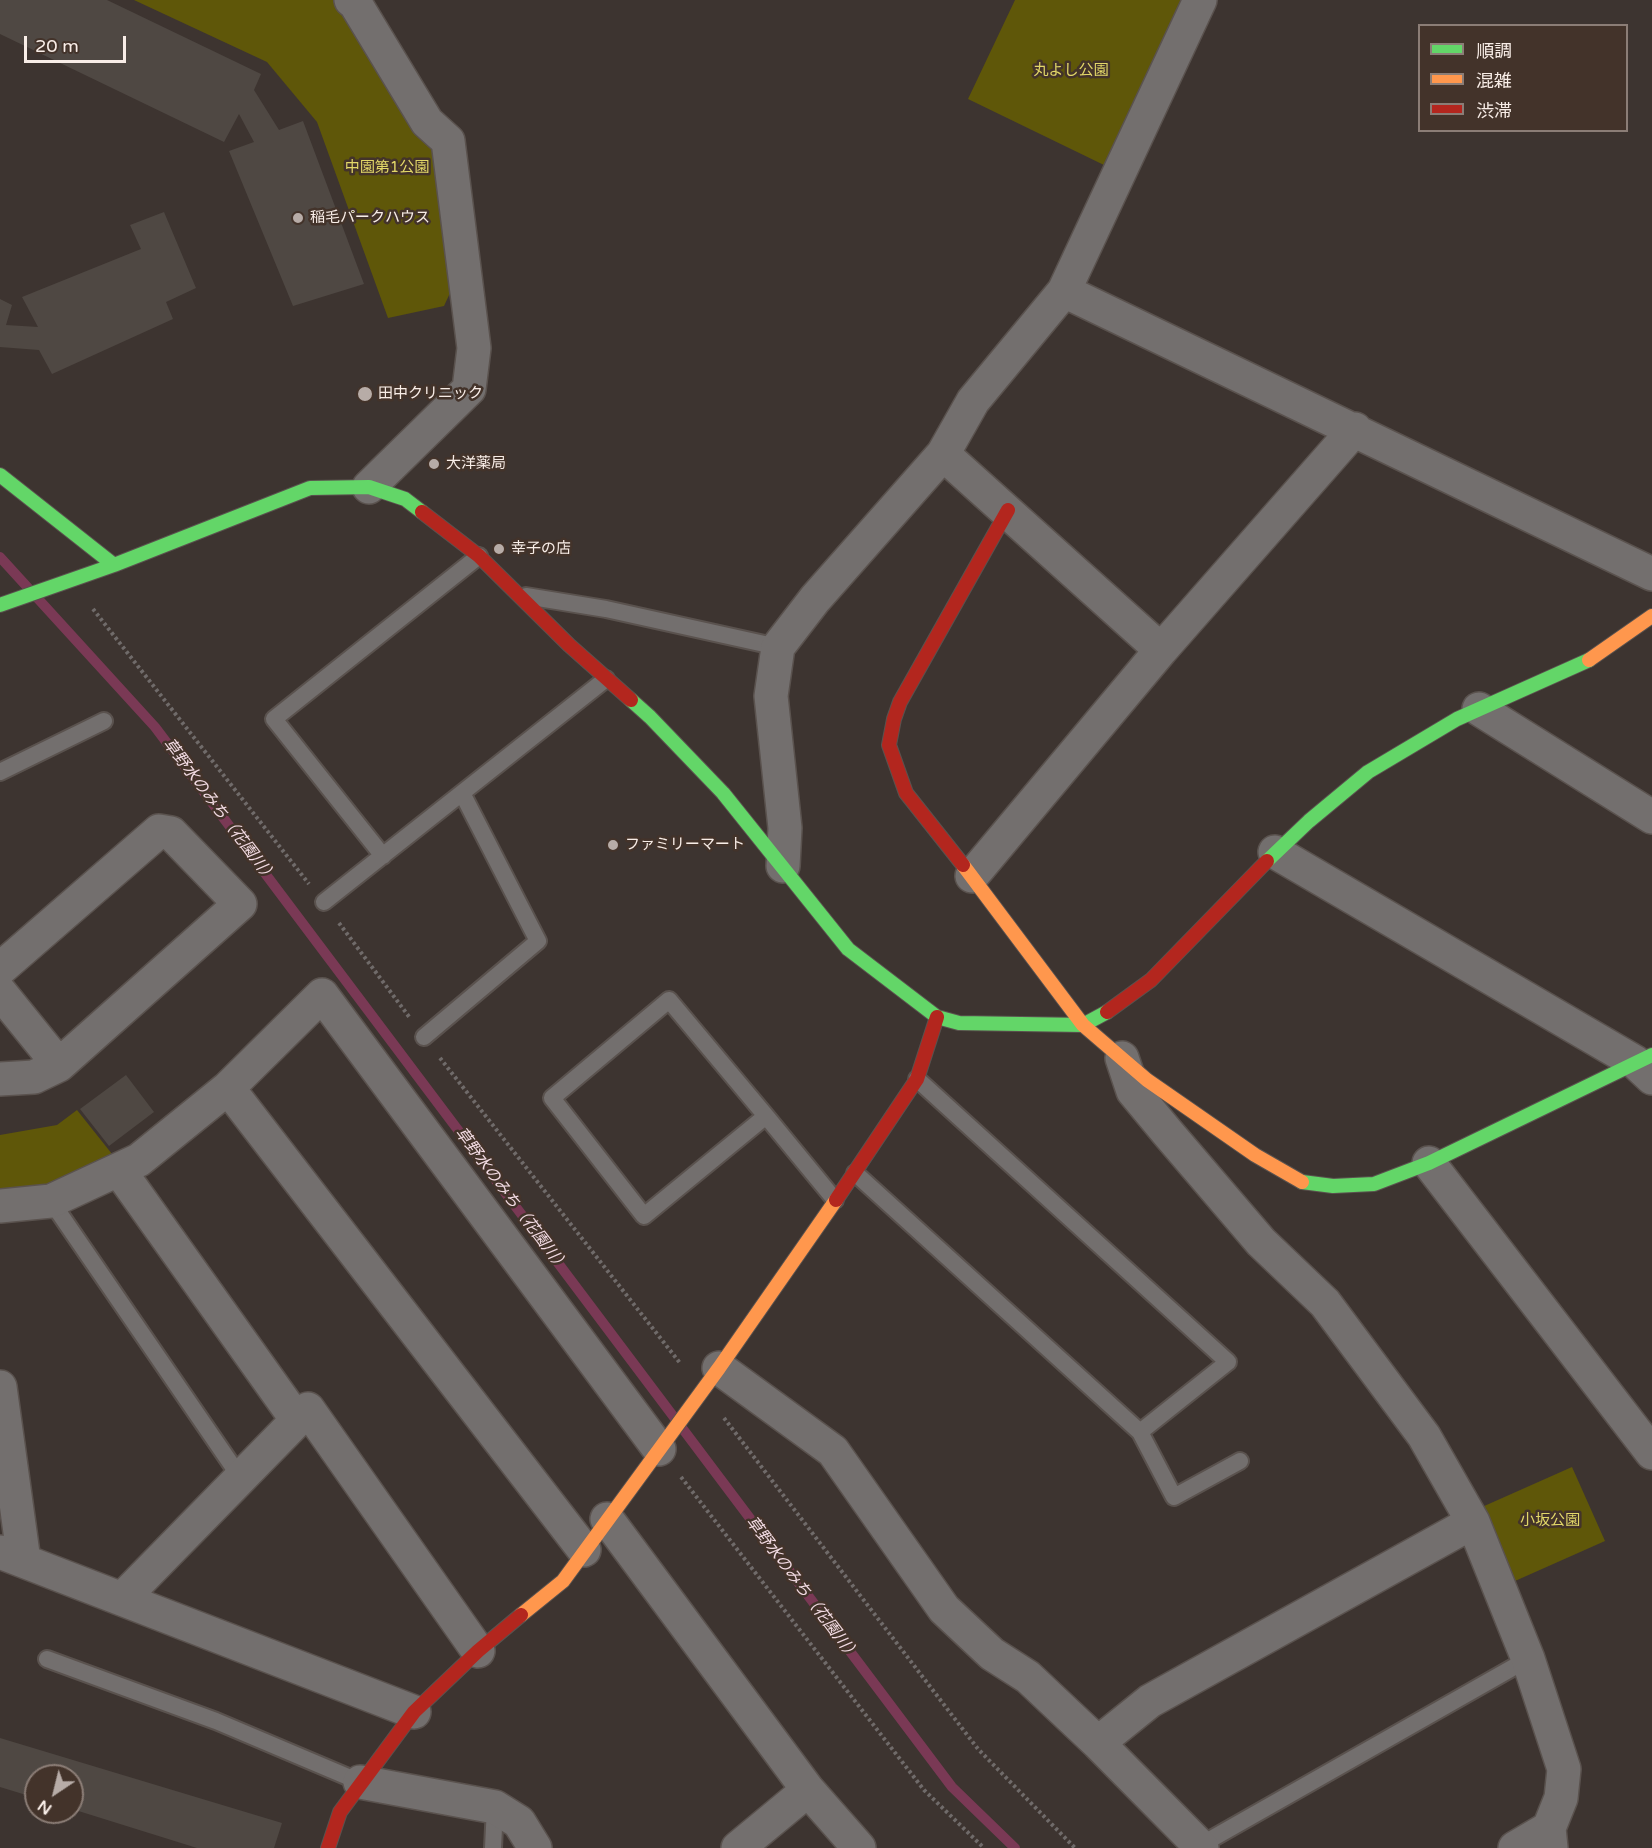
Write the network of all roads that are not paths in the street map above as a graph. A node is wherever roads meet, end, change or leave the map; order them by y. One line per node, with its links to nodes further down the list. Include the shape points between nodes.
1 (351, 0): 7 (street, via 427,122 448,141 474,348 469,389)
2 (1200, 0): 3 (street)
3 (1064, 291): 4 (street); 5 (street, via 973,401)
4 (1355, 429): 11 (street); 16 (street)
5 (944, 454): 8 (street); 15 (street, via 815,599)
6 (0, 475): 10 (street)
7 (369, 487): 9 (street, via 405,499); 10 (street, via 310,488)
8 (1008, 510): 16 (street); 26 (street, via 900,702 888,745 906,794)
9 (479, 556): 12 (street); 24 (lane, via 274,719)
10 (114, 565): 13 (street)
11 (1652, 574)
12 (519, 595): 15 (lane, via 606,609); 17 (street)
13 (0, 605)
14 (1652, 616): 18 (street, via 1589,660)
15 (778, 647): 25 (street, via 771,696 785,828)
16 (1161, 650): 26 (street)
17 (606, 679): 21 (lane); 25 (street, via 650,717 723,793)
18 (1479, 709): 22 (street); 23 (street, via 1457,718 1368,772)
19 (104, 721): 20 (lane)
20 (0, 772)
21 (462, 793): 24 (lane); 32 (lane, via 538,941)
22 (1652, 817)
23 (1275, 852): 31 (street, via 1151,980); 35 (street)
24 (383, 856): 27 (lane)
25 (783, 866): 30 (street, via 848,949)
26 (972, 876): 31 (street)
27 (324, 902)
28 (0, 969): 34 (street, via 159,831 171,833 240,903)
29 (0, 992): 34 (street)
30 (937, 1017): 31 (street, via 984,1025); 37 (street)
31 (1083, 1025): 33 (street)
32 (424, 1037)
33 (1122, 1058): 40 (street, via 1147,1080 1255,1155 1303,1182 1333,1186 1374,1184); 55 (street, via 1133,1091 1160,1124 1261,1242 1324,1303 1424,1436)
34 (59, 1065): 36 (street, via 34,1077)
35 (1646, 1065): 40 (street)
36 (0, 1079)
37 (917, 1079): 42 (street); 49 (lane, via 1228,1362)
38 (228, 1088): 41 (street, via 139,1160); 50 (street, via 322,995); 56 (street)
39 (766, 1116): 39 (lane, via 644,1216 552,1098 669,1000); 43 (lane)
40 (1429, 1163): 51 (street)
41 (119, 1170): 44 (street); 48 (street)
42 (855, 1173): 43 (street); 49 (lane)
43 (835, 1200): 46 (street)
44 (51, 1201): 45 (street); 53 (lane)
45 (0, 1206)
46 (711, 1379): 50 (street); 63 (street, via 833,1451 944,1609 992,1654 1028,1677)
47 (0, 1387): 57 (street)
48 (297, 1420): 53 (street); 59 (street, via 308,1409)
49 (1140, 1432): 52 (lane, via 1174,1497)
50 (659, 1449): 54 (street)
51 (1652, 1453)
52 (1240, 1461)
53 (240, 1478): 58 (street)
54 (607, 1519): 56 (street); 65 (street)
55 (1473, 1522): 61 (street); 63 (street, via 1150,1701)
56 (584, 1550): 59 (street, via 563,1581)
57 (12, 1556): 58 (street)
58 (122, 1599): 62 (street)
59 (478, 1651): 62 (street)
60 (47, 1659): 64 (lane, via 216,1721)
61 (1528, 1659): 67 (street, via 1564,1769); 68 (lane)
62 (414, 1712): 64 (street)
63 (1098, 1743): 68 (street)
64 (360, 1782): 66 (street); 69 (street, via 340,1812)
65 (808, 1790): 72 (street); 73 (street)
66 (495, 1807): 70 (lane); 71 (street, via 519,1822)
67 (1550, 1838): 74 (street)
68 (1201, 1847)
69 (328, 1848)
70 (493, 1848)
71 (535, 1848)
72 (738, 1848)
73 (859, 1848)
74 (1515, 1848)

